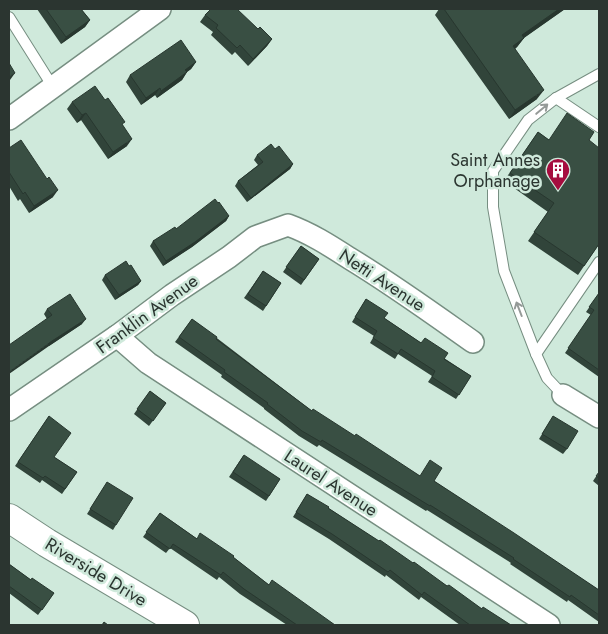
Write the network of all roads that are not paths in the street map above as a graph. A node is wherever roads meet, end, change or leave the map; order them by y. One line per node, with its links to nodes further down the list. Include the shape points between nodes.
1 (160, 9): 4 (street)
2 (9, 17): 4 (lane)
3 (599, 74): 5 (lane)
4 (53, 87): 6 (street)
5 (556, 98): 7 (lane); 12 (lane, one-way to 5, via 504,271 493,207 493,171 528,120)
6 (9, 119)
7 (599, 127)
8 (288, 225): 10 (street, Franklin Avenue, via 255,237); 11 (street, Netti Avenue, via 303,230 368,269)
9 (599, 262): 12 (lane)
10 (117, 336): 14 (street, Franklin Avenue); 18 (street, Laurel Avenue, via 148,363)
11 (473, 342)
12 (536, 354): 13 (lane, via 547,378)
13 (563, 395): 15 (street)
14 (9, 410)
15 (599, 417)
16 (9, 518): 17 (main road, Riverside Drive)
17 (184, 625)
18 (549, 625)

